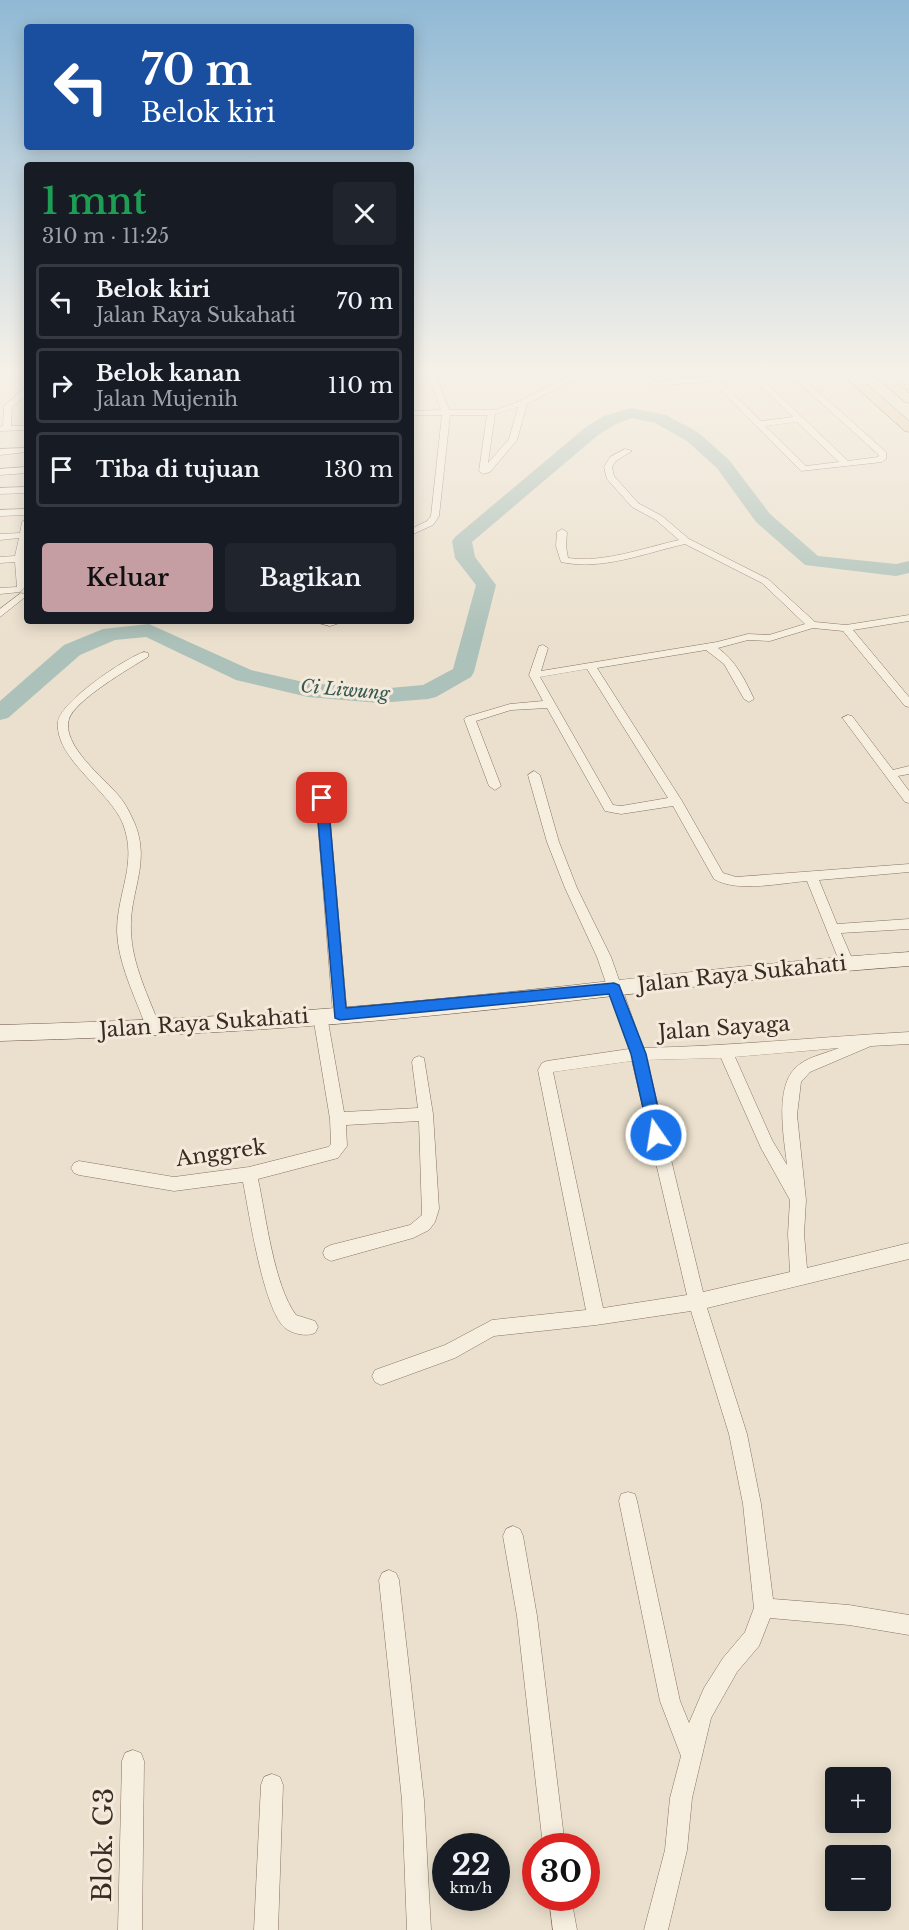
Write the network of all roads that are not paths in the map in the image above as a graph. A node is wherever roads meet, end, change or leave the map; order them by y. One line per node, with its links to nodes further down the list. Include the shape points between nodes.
1 (441, 459): 16 (street, via 435,516)
2 (484, 459): 3 (street, via 483,471)
3 (497, 459)
4 (615, 459): 22 (street, via 609,463 610,477 634,505 659,518)
5 (794, 459): 8 (street, via 804,469)
6 (841, 459): 8 (street)
7 (879, 459): 8 (street)
8 (846, 464)
9 (24, 470): 10 (street)
10 (0, 472)
11 (24, 490): 12 (street)
12 (0, 491)
13 (24, 512): 14 (street)
14 (0, 513)
15 (414, 525): 16 (street)
16 (422, 529): 17 (street)
17 (414, 531)
18 (562, 532): 22 (street, via 564,560 578,563)
19 (24, 535): 20 (street)
20 (0, 537)
21 (24, 539): 23 (street)
22 (686, 541): 29 (street, via 765,581)
23 (19, 559): 24 (street); 25 (street)
24 (0, 560)
25 (23, 590): 26 (street); 27 (street)
26 (0, 591)
27 (0, 614)
28 (907, 622): 30 (street)
29 (812, 625): 30 (street); 31 (street, via 770,638 748,637)
30 (846, 628): 38 (street)
31 (708, 646): 34 (street); 36 (street, via 729,664)
32 (543, 648): 35 (street)
33 (144, 655): 55 (street, via 72,706 62,722 81,763 118,803 135,841 136,870 124,932 127,954)
34 (591, 667): 35 (street); 46 (street)
35 (534, 675): 37 (street)
36 (749, 699)
37 (550, 704): 43 (street, via 510,707 470,719); 46 (street, via 609,808 621,810)
38 (909, 704)
39 (848, 718): 41 (street)
40 (909, 770): 41 (street)
41 (890, 774): 45 (street)
42 (534, 775): 53 (street, via 553,842)
43 (495, 786)
44 (322, 798): 54 (street, Anggrek)
45 (909, 799)
46 (676, 801): 48 (street, via 709,862 725,880)
47 (909, 868): 48 (street)
48 (811, 876): 50 (street)
49 (909, 924): 50 (street)
50 (834, 929): 52 (street)
51 (909, 959): 52 (main road, Jalan Raya Sukahati)
52 (847, 963): 53 (main road, Jalan Raya Sukahati)
53 (614, 988): 54 (main road, Jalan Raya Sukahati); 60 (street)
54 (330, 1015): 55 (main road, Jalan Raya Sukahati); 63 (street, Anggrek)
55 (153, 1027): 56 (main road, Jalan Raya Sukahati)
56 (0, 1033)
57 (909, 1038): 58 (street, Jalan Sayaga)
58 (870, 1041): 59 (street, Jalan Sayaga); 66 (street, via 805,1068 794,1080 789,1115)
59 (726, 1052): 60 (street, Jalan Sayaga); 66 (street, via 766,1143)
60 (639, 1054): 70 (street); 71 (street, Jalan Sayaga, via 550,1066 545,1070)
61 (419, 1062): 62 (street)
62 (426, 1114): 63 (street); 68 (street, via 429,1219 413,1231)
63 (338, 1119): 65 (street, Anggrek, via 339,1146 333,1153)
64 (79, 1168): 65 (street, Anggrek, via 174,1184)
65 (249, 1174): 72 (street, via 286,1317 293,1325)
66 (798, 1200): 69 (street)
67 (909, 1251): 69 (street)
68 (332, 1253)
69 (799, 1278): 70 (street)
70 (697, 1302): 71 (street); 77 (street, via 738,1434 752,1504)
71 (596, 1317): 73 (street, via 486,1329 449,1352)
72 (309, 1327)
73 (381, 1376)
74 (628, 1501): 79 (street, via 670,1701)
75 (513, 1536): 82 (street, via 527,1616)
76 (389, 1580): 86 (street, via 413,1800)
77 (764, 1608): 78 (street); 79 (street, via 752,1638 711,1695)
78 (909, 1625)
79 (691, 1755): 88 (street, via 681,1798 676,1850)
80 (133, 1761): 84 (street, Blok. G3)
81 (272, 1785): 85 (street)
82 (552, 1833)
83 (562, 1911): 87 (street)
84 (130, 1930)
85 (266, 1930)
86 (419, 1930)
87 (565, 1930)
88 (656, 1930)

